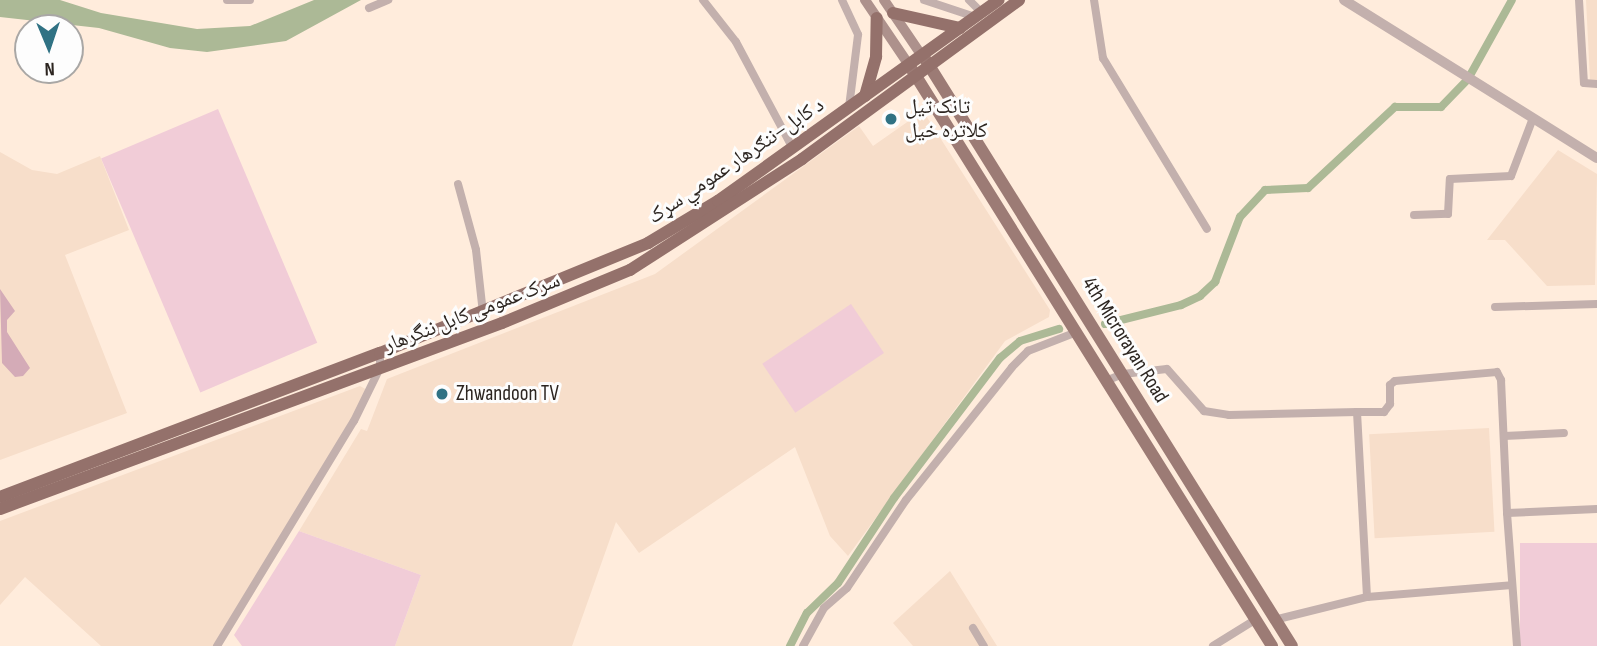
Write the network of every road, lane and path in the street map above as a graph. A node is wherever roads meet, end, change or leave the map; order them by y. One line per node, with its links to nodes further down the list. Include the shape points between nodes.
1 (228, 0): 2 (street)
2 (250, 0)
3 (388, 0): 15 (street)
4 (703, 0): 28 (street, via 736,42)
5 (842, 0): 26 (street, via 858,35)
6 (865, 0): 18 (main road)
7 (884, 0): 16 (main road)
8 (924, 0): 17 (street)
9 (969, 0): 17 (street)
10 (999, 0): 17 (highway, د کابل–ننګرهار عمومي سړک)
11 (1018, 0): 22 (highway)
12 (1094, 0): 32 (street, via 1103,58)
13 (1344, 0): 27 (street)
14 (1579, 0): 24 (street, via 1584,83)
15 (369, 8)
16 (893, 13): 19 (highway); 20 (main road)
17 (978, 15): 19 (highway, د کابل–ننګرهار عمومي سړک)
18 (877, 18): 21 (main road); 25 (highway, via 876,57)
19 (960, 28): 20 (highway, د کابل–ننګرهار عمومي سړک)
20 (922, 56): 21 (highway, د کابل–ننګرهار عمومي سړک); 22 (main road, 4th Microrayan Road)
21 (909, 65): 23 (main road, 4th Microrayan Road); 25 (highway, د کابل–ننګرهار عمومي سړک)
22 (932, 66): 23 (highway, سرک عمومی کابل ننگرهار); 39 (main road, 4th Microrayan Road)
23 (918, 77): 36 (main road, 4th Microrayan Road); 38 (highway, سرک عمومی کابل ننگرهار, via 630,271)
24 (1597, 84)
25 (865, 96): 26 (highway, د کابل–ننګرهار عمومي سړک)
26 (849, 107): 28 (highway, د کابل–ننګرهار عمومي سړک)
27 (1532, 118): 29 (street); 31 (street, via 1511,176 1450,179 1448,214)
28 (792, 147): 35 (highway, د کابل–ننګرهار عمومي سړک, via 718,201 648,243)
29 (1594, 154)
30 (458, 184): 35 (street, via 476,250)
31 (1414, 215)
32 (1207, 229)
33 (1597, 304): 34 (street)
34 (1495, 307)
35 (483, 313): 37 (highway, د کابل–ننګرهار عمومي سړک)
36 (1077, 332): 40 (main road, 4th Microrayan Road); 54 (street, via 1028,351 1012,367 906,500 847,588 820,614)
37 (380, 354): 38 (street); 44 (highway, د کابل–ننګرهار عمومي سړک)
38 (380, 368): 45 (highway, سرک عمومی کابل ننگرهار); 53 (street, via 354,421)
39 (1123, 373): 40 (street); 41 (street, via 1167,369 1204,411); 51 (main road, 4th Microrayan Road)
40 (1108, 380): 50 (main road, 4th Microrayan Road)
41 (1357, 412): 43 (street, via 1384,412 1395,381 1497,372 1501,375); 49 (street)
42 (1564, 433): 43 (street)
43 (1504, 436): 47 (street)
44 (0, 497)
45 (0, 509)
46 (1597, 509): 47 (street)
47 (1507, 513): 48 (street)
48 (1512, 584): 49 (street); 59 (street)
49 (1367, 597): 51 (street)
50 (1255, 620): 56 (street); 57 (main road, 4th Microrayan Road)
51 (1274, 620): 58 (main road, 4th Microrayan Road)
52 (973, 628): 55 (street)
53 (218, 646)
54 (803, 646)
55 (984, 646)
56 (1213, 646)
57 (1272, 646)
58 (1292, 646)
59 (1517, 646)

